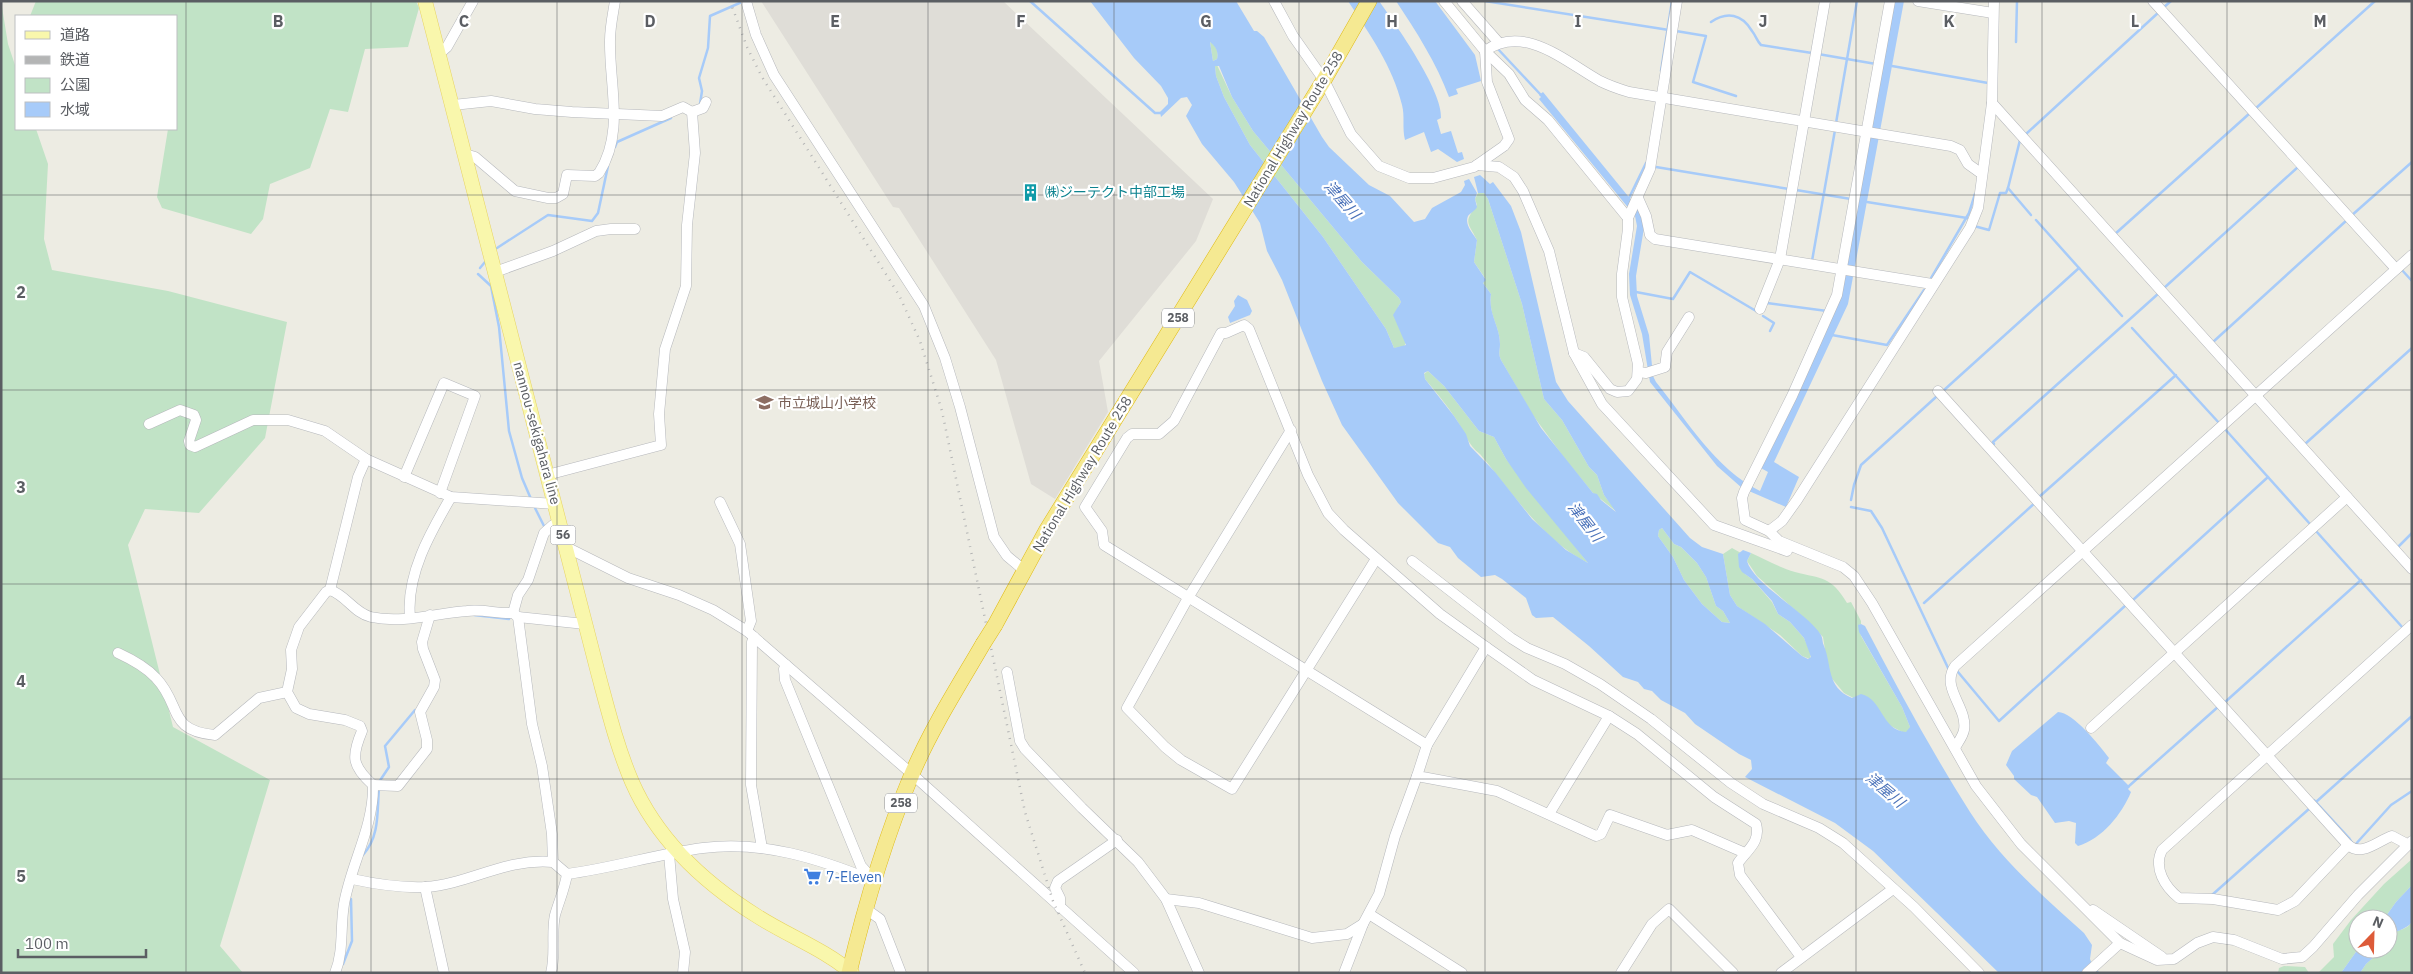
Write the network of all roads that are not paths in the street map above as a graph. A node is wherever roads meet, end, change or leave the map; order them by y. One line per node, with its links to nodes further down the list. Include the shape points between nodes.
1 (426, 1): 17 (main road, nannou-sekigahara line / 56)
2 (472, 1): 17 (street, via 447,47)
3 (615, 1): 24 (street, via 610,40)
4 (1274, 1): 18 (street, via 1293,36)
5 (1369, 1): 18 (highway, National Highway Route 258 / 258)
6 (1444, 1): 16 (street)
7 (1462, 1): 16 (street)
8 (1677, 1): 19 (street)
9 (1825, 1): 25 (street)
10 (1890, 1): 26 (street)
11 (1918, 1): 15 (street)
12 (1994, 1): 15 (street)
13 (2153, 1): 35 (street)
14 (747, 4): 63 (street, via 756,36 774,75 924,306 960,406 994,537 1007,556)
15 (1993, 13): 21 (street)
16 (1493, 47): 19 (street, via 1521,40 1536,44 1608,85); 28 (street, via 1487,82 1509,139); 30 (street, via 1525,100)
17 (439, 54): 22 (main road, nannou-sekigahara line / 56)
18 (1324, 80): 28 (street, via 1351,134 1379,166 1420,180); 63 (highway, National Highway Route 258 / 258, via 1046,531)
19 (1663, 97): 25 (street); 30 (street, via 1650,169)
20 (706, 102): 23 (street, via 703,108)
21 (1992, 103): 29 (street); 43 (street)
22 (453, 105): 24 (street, via 491,101 535,109); 27 (main road, nannou-sekigahara line / 56)
23 (688, 110): 24 (street, via 662,116); 47 (street, via 695,153 686,225 686,286 665,349 661,445)
24 (615, 116): 27 (street, via 612,142 599,173 595,176 567,175 562,194 556,198 514,191 475,157)
25 (1803, 122): 26 (street); 33 (street)
26 (1866, 133): 29 (street, via 1957,148 1968,164); 34 (street)
27 (466, 154): 36 (main road, nannou-sekigahara line / 56)
28 (1477, 165): 40 (street, via 1499,167 1514,177 1523,191 1549,251)
29 (1982, 174): 37 (street, via 1978,208 1970,228)
30 (1633, 208): 33 (street, via 1646,216 1650,236 1655,238); 41 (street, via 1622,274 1622,297)
31 (635, 229): 36 (street, via 596,231)
32 (2412, 255): 35 (street)
33 (1780, 259): 34 (street); 38 (street)
34 (1842, 269): 37 (street); 56 (street, via 1837,295 1742,498 1745,520)
35 (2396, 269): 43 (street)
36 (495, 272): 47 (main road, nannou-sekigahara line / 56)
37 (1932, 284): 56 (street, via 1797,500 1782,521)
38 (1760, 309)
39 (1689, 317): 41 (street, via 1667,352 1665,367)
40 (1574, 353): 41 (street, via 1584,357 1610,389 1617,392 1628,390); 54 (street, via 1602,404)
41 (1646, 372)
42 (1938, 391): 58 (street)
43 (2256, 396): 51 (street); 58 (street)
44 (149, 424): 46 (street, via 180,410 194,415 196,420 189,441 195,447 253,420 288,420 326,431)
45 (1291, 430): 60 (street, via 1328,513); 65 (street); 65 (street, via 1249,329 1244,325 1221,333 1174,421 1159,434 1132,434 1126,438 1085,507 1102,531 1104,546)
46 (366, 460): 48 (street); 64 (street, via 358,478)
47 (547, 475): 53 (main road, nannou-sekigahara line / 56)
48 (404, 477): 49 (street); 49 (street, via 444,383 475,396)
49 (440, 493): 50 (street)
50 (451, 497): 53 (street); 68 (street, via 416,569 408,600)
51 (2347, 497): 62 (street); 74 (street)
52 (720, 502): 71 (street, via 740,544)
53 (555, 504): 55 (main road, nannou-sekigahara line / 56)
54 (1707, 520): 56 (street); 59 (street, via 1791,552)
55 (560, 523): 57 (main road, nannou-sekigahara line / 56); 67 (street, via 544,533 528,580 518,595)
56 (1764, 529): 59 (street, via 1779,541)
57 (566, 547): 69 (main road, nannou-sekigahara line / 56); 71 (street, via 628,578 713,610)
58 (2082, 552): 74 (street); 82 (street, via 1952,671 1952,690 1964,713 1964,731)
59 (1824, 557): 82 (street, via 1843,567 1863,588)
60 (1376, 559): 72 (street, via 1440,614); 76 (street)
61 (1412, 561): 100 (street, via 1511,638 1600,684 1763,804 1819,828 1843,843)
62 (2412, 569)
63 (1025, 571): 84 (highway, National Highway Route 258 / 258, bridge, via 947,705)
64 (330, 590): 68 (street, via 338,592 366,615); 78 (street, via 299,627 291,650 292,669)
65 (1188, 598): 76 (street); 76 (street, via 1126,708 1181,760 1232,789)
66 (430, 614): 67 (street, via 470,610); 68 (street); 86 (street, via 422,642 435,680 420,712 427,749 398,786)
67 (516, 615): 69 (street); 94 (street)
68 (410, 617)
69 (585, 624): 92 (main road, nannou-sekigahara line / 56, via 617,743 632,783)
70 (2412, 625): 83 (street)
71 (751, 634): 75 (street); 91 (street, via 751,785)
72 (1486, 647): 79 (street, via 1533,680); 81 (street)
73 (118, 652): 78 (street, via 156,677 180,721 200,734 215,736 259,698)
74 (2175, 652): 80 (street); 83 (street)
75 (786, 665): 84 (street); 98 (street, via 785,680 836,808 861,866)
76 (1308, 670): 81 (street)
77 (1007, 672): 88 (street, via 1020,741 1082,808)
78 (287, 692): 86 (street, via 296,708 360,726 362,731 354,756 359,772)
79 (1608, 716): 87 (street); 93 (street, via 1638,734 1714,798 1756,824 1755,843)
80 (2091, 728)
81 (1427, 745): 85 (street)
82 (1955, 748): 95 (street, via 1976,786 2022,844)
83 (2267, 756): 90 (street); 90 (street, via 2162,850 2159,861 2162,880 2167,886 2179,898 2214,899 2278,910 2295,902)
84 (912, 774): 98 (highway, National Highway Route 258 / 258); 102 (street)
85 (1416, 776): 87 (street, via 1497,791); 104 (street)
86 (373, 785): 97 (street, via 370,812)
87 (1549, 814): 93 (street, via 1596,836 1601,834 1610,815 1667,835 1692,830)
88 (1117, 840): 101 (street); 102 (street, via 1058,880 1054,888 1060,898)
89 (2409, 843): 90 (street, via 2392,836 2361,851); 108 (street, via 2302,957 2282,959 2234,940 2213,938 2197,942)
90 (2348, 845)
91 (762, 848): 92 (street, via 727,846); 98 (street, via 810,858)
92 (674, 853): 96 (street); 109 (main road, nannou-sekigahara line / 56, via 719,891); 113 (street, via 671,884 685,952)
93 (1745, 853): 107 (street, via 1738,863 1740,875)
94 (554, 862): 96 (street); 99 (street, via 516,862)
95 (2050, 873): 106 (street); 108 (street, via 2094,910)
96 (567, 874): 112 (street, via 555,916)
97 (352, 879): 99 (street); 110 (street, via 344,904 340,960)
98 (874, 881): 103 (highway, National Highway Route 258 / 258)
99 (425, 887): 111 (street)
100 (1893, 889): 107 (street); 122 (street)
101 (1166, 899): 105 (street, via 1199,903 1312,938 1347,934); 116 (street)
102 (1060, 908): 115 (street)
103 (866, 910): 109 (highway, National Highway Route 258 / 258); 114 (street, via 880,919)
104 (1370, 914): 105 (street); 118 (street)
105 (1363, 924): 117 (street)
106 (2117, 946): 108 (street); 123 (street)
107 (1801, 957): 121 (street)
108 (2166, 961)
109 (850, 972)
110 (335, 973)
111 (444, 973)
112 (552, 973)
113 (683, 973)
114 (901, 973)
115 (1134, 973)
116 (1199, 973)
117 (1344, 973)
118 (1462, 973)
119 (1621, 973): 120 (street, via 1652,924 1669,909)
120 (1733, 973)
121 (1781, 973)
122 (1979, 973)
123 (2087, 973)

